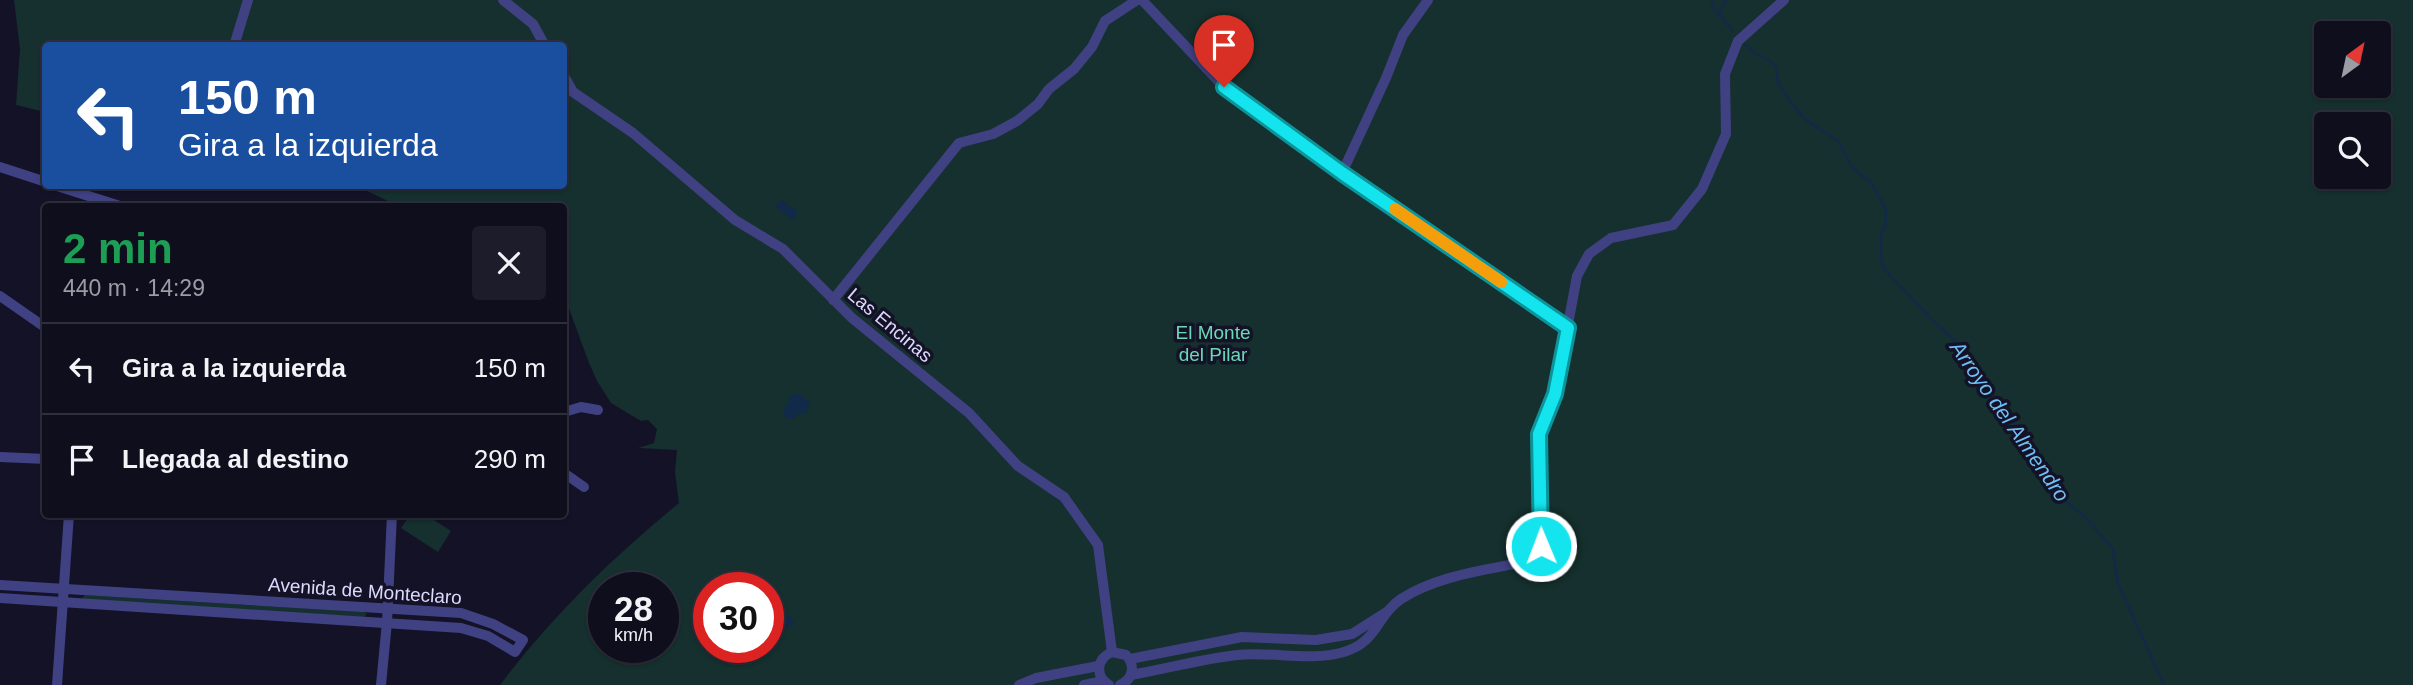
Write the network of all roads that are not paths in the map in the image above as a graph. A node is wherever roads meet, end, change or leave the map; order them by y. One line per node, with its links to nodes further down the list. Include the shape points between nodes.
1 (248, 0): 6 (street)
2 (503, 0): 7 (street, via 533,24)
3 (1139, 0): 10 (street, via 1224,87); 15 (street, via 1105,21 1074,69 1017,121 993,134 959,143)
4 (1428, 0): 10 (street, via 1403,35)
5 (1784, 0): 17 (street, via 1738,41 1725,74 1726,134 1702,189 1673,225 1611,238 1589,254 1577,275)
6 (235, 42)
7 (543, 42)
8 (567, 81): 15 (street, Las Encinas, via 573,92 633,133 735,220 783,248)
9 (0, 167): 11 (street)
10 (1342, 173): 17 (street)
11 (42, 181)
12 (66, 189): 13 (street)
13 (111, 203)
14 (0, 296): 16 (street)
15 (833, 300): 33 (street, Las Encinas, via 968,413 1018,466 1064,497 1098,545)
16 (42, 325)
17 (1568, 328): 31 (street, via 1555,394 1539,434 1541,546 1529,561 1441,580 1400,599)
18 (598, 410): 19 (street, via 581,407)
19 (567, 411)
20 (0, 457): 21 (street)
21 (42, 459)
22 (567, 475): 23 (street)
23 (584, 487)
24 (69, 518): 27 (street)
25 (392, 518): 30 (street)
26 (0, 585): 27 (street, Avenida de Monteclaro)
27 (64, 589): 29 (street); 30 (street, Avenida de Monteclaro)
28 (0, 598): 29 (street, Avenida de Monteclaro)
29 (63, 602): 32 (street, Avenida de Monteclaro); 38 (street)
30 (388, 609): 32 (street); 32 (street, Avenida de Monteclaro, via 461,614 523,640 515,652 488,636 461,628)
31 (1389, 611): 34 (street, via 1352,634 1317,640 1242,637); 36 (street, via 1366,642 1346,652 1238,655)
32 (387, 622): 39 (street)
33 (1112, 652): 34 (street); 35 (street)
34 (1129, 659): 36 (street)
35 (1098, 666): 37 (street); 40 (street)
36 (1131, 675): 42 (street)
37 (1106, 683): 41 (street)
38 (57, 685)
39 (381, 685)
40 (1019, 685)
41 (1084, 685)
42 (1120, 685)

